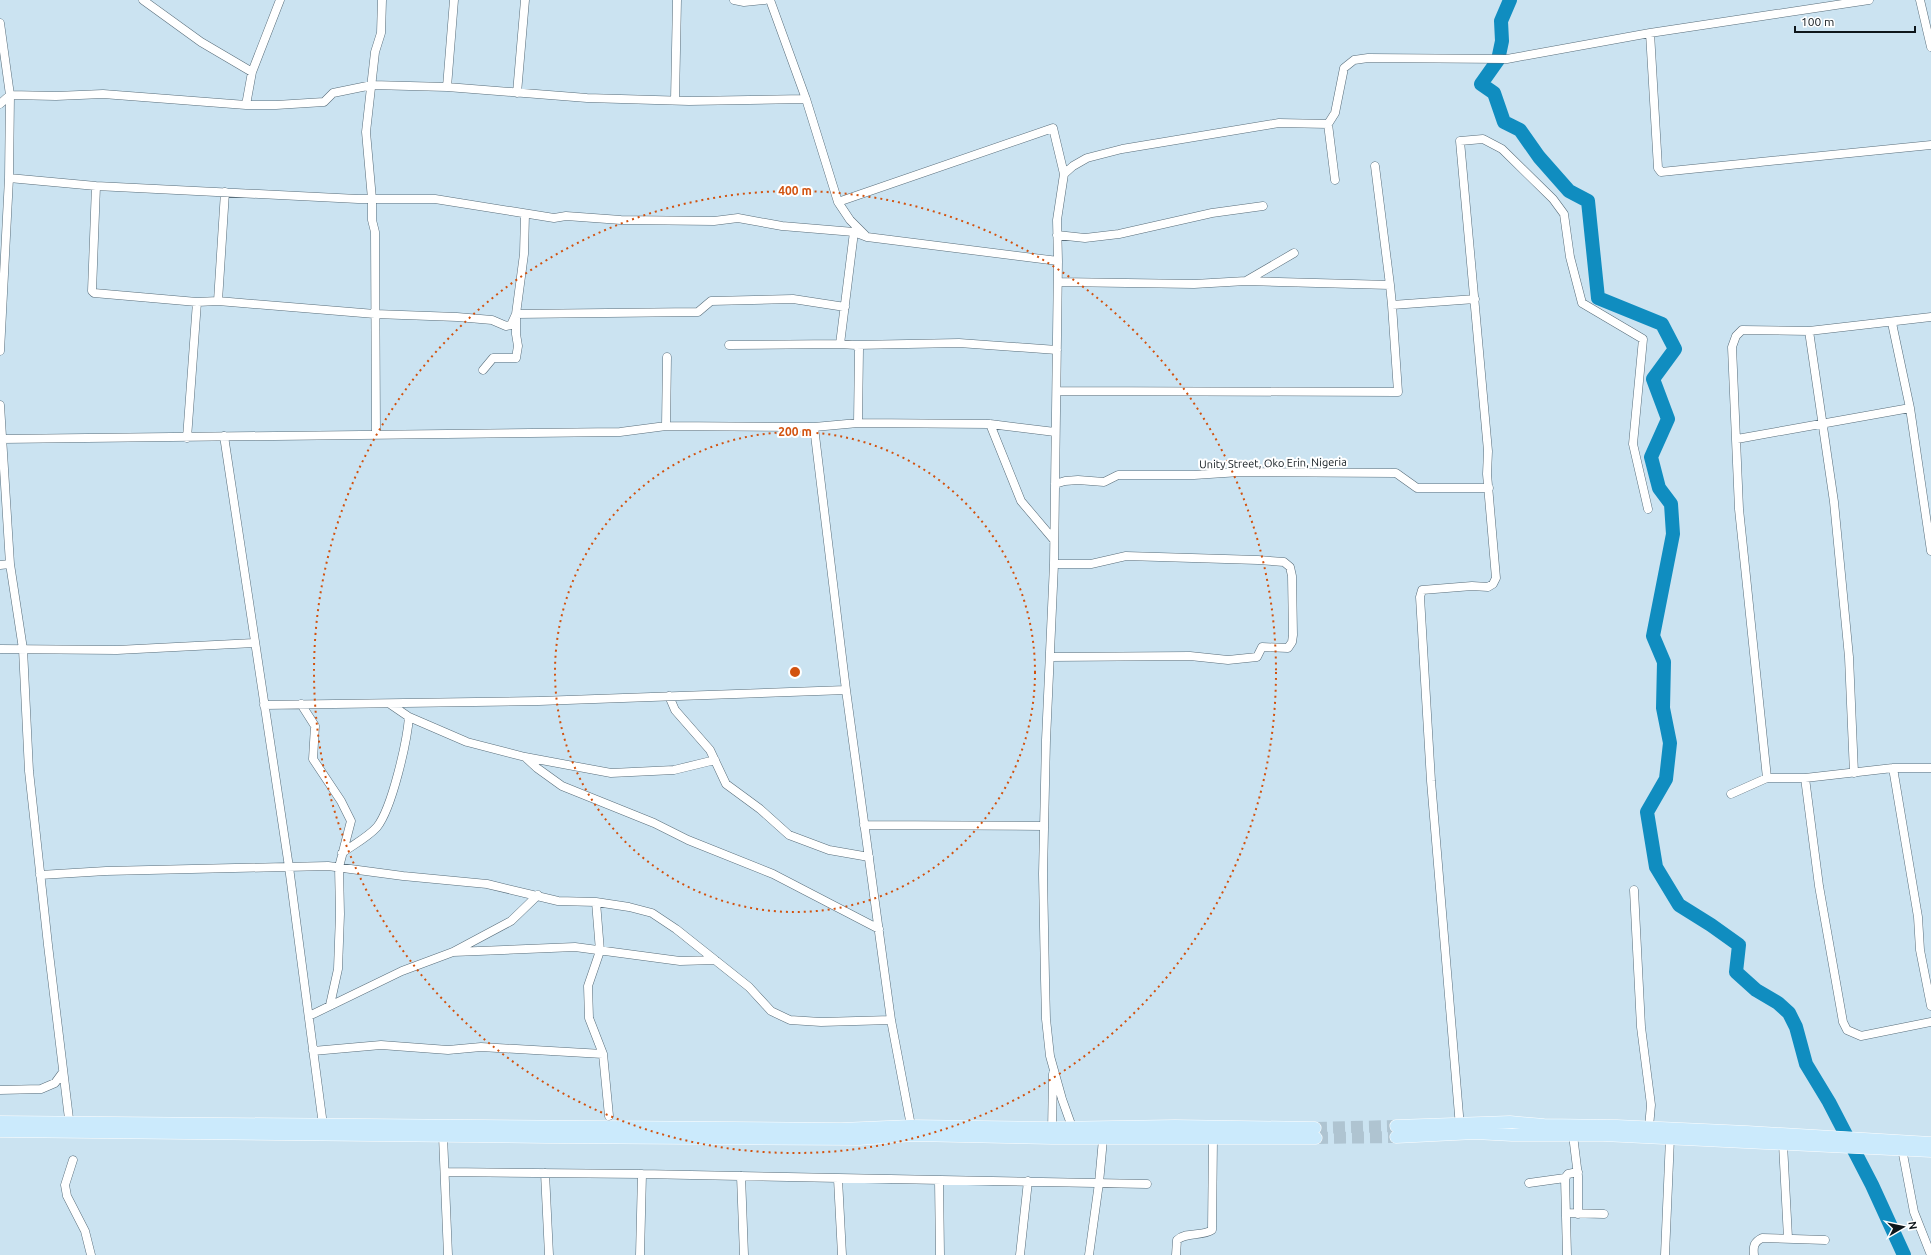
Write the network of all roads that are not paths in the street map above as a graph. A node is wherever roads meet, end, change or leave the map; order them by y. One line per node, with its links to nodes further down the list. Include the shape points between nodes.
1 (143, 0): 15 (street, via 201,42)
2 (280, 0): 15 (street)
3 (382, 0): 16 (street, via 381,33 375,52)
4 (454, 0): 17 (street)
5 (525, 0): 18 (street)
6 (677, 0): 21 (street)
7 (734, 0): 8 (street)
8 (765, 0)
9 (770, 0): 20 (street)
10 (1869, 0): 13 (street)
11 (1920, 0): 14 (street)
12 (0, 23): 19 (street)
13 (1650, 33): 24 (street, via 1498,60 1354,60 1344,68 1335,113); 25 (street, via 1658,168 1661,172)
14 (1931, 47)
15 (252, 72): 23 (street)
16 (372, 85): 17 (street); 23 (street, via 333,93 324,102); 32 (street, via 366,132)
17 (446, 87): 18 (street)
18 (517, 93): 21 (street)
19 (10, 95): 22 (street); 23 (street, via 103,94); 28 (street)
20 (806, 99): 21 (street); 34 (street)
21 (675, 100)
22 (0, 104)
23 (246, 105)
24 (1328, 124): 27 (street, via 1279,123 1122,149 1087,158); 29 (street)
25 (1931, 145)
26 (1375, 166): 44 (street)
27 (1064, 174): 34 (street, via 1052,128); 38 (street)
28 (8, 178): 30 (street); 33 (street)
29 (1335, 180)
30 (96, 186): 31 (street); 47 (street, via 92,293)
31 (225, 192): 32 (street); 46 (street)
32 (372, 199): 36 (street, via 435,199); 51 (street, via 375,232)
33 (3, 200): 50 (street)
34 (838, 202): 39 (street, via 850,220)
35 (1264, 206): 38 (street, via 1212,213 1118,234 1085,238)
36 (525, 214): 37 (street, via 554,218 566,216 621,220 714,221 738,218 782,226); 52 (street, via 524,254)
37 (854, 232): 39 (street); 49 (street)
38 (1057, 236): 41 (street)
39 (867, 237): 41 (street)
40 (1294, 254): 42 (street)
41 (1058, 261): 43 (street)
42 (1246, 281): 43 (street, via 1194,284); 44 (street)
43 (1059, 282): 59 (street)
44 (1390, 285): 48 (street)
45 (1475, 299): 48 (street); 79 (street); 80 (street, via 1460,140 1484,139 1502,149 1553,199 1564,214 1570,257 1582,304 1643,339 1633,444)
46 (218, 301): 47 (street); 51 (street)
47 (197, 302): 75 (street)
48 (1392, 305): 63 (street, via 1398,392)
49 (845, 306): 52 (street, via 793,299 711,301 698,312); 56 (street)
50 (2, 312): 60 (street)
51 (375, 314): 52 (street, via 492,320 506,326 511,326); 73 (street)
52 (516, 314): 62 (street, via 516,358 493,358)
53 (1931, 317): 54 (street)
54 (1892, 323): 55 (street); 65 (street)
55 (1809, 331): 69 (street); 76 (street, via 1742,330 1736,336 1732,347)
56 (840, 344): 57 (street); 58 (street)
57 (729, 345)
58 (856, 345): 59 (street, via 959,343); 67 (street, via 859,349)
59 (1057, 350): 63 (street)
60 (0, 351)
61 (667, 357): 70 (street)
62 (483, 370)
63 (1058, 392): 72 (street)
64 (0, 405): 66 (street)
65 (1910, 408): 69 (street); 82 (street)
66 (0, 409): 77 (street)
67 (858, 423): 68 (street); 71 (street)
68 (990, 424): 72 (street); 81 (street, via 1021,501)
69 (1822, 424): 76 (street); 100 (street, via 1834,502 1849,657)
70 (666, 426): 71 (street); 73 (street, via 620,432)
71 (814, 427): 90 (street)
72 (1055, 432): 78 (street)
73 (376, 434): 74 (street)
74 (224, 436): 75 (street); 86 (street)
75 (187, 438): 77 (street)
76 (1737, 439): 101 (street, via 1739,509)
77 (2, 440): 83 (street)
78 (1055, 484): 79 (street, Unity Street, Oko Erin, Nigeria, via 1071,480 1104,482 1118,475 1396,473 1417,488); 81 (street)
79 (1489, 488): 134 (street, via 1496,566 1493,584 1488,587 1422,590 1420,596 1431,781)
80 (1648, 509)
81 (1054, 540): 84 (street)
82 (1931, 551)
83 (10, 564): 85 (street); 88 (street)
84 (1054, 564): 89 (street); 89 (street, via 1091,564 1126,556 1284,562 1290,567 1292,576 1293,635 1288,648 1262,647 1257,657 1228,660 1182,656)
85 (0, 565)
86 (254, 643): 88 (street, via 117,650); 94 (street)
87 (0, 649): 88 (street)
88 (23, 649): 110 (street, via 27,745)
89 (1050, 657): 105 (street)
90 (846, 690): 91 (street); 104 (street)
91 (669, 696): 93 (street); 97 (street, via 675,710 710,750)
92 (301, 704): 93 (street); 94 (street); 106 (street, via 314,726 313,760 341,801 351,821)
93 (390, 704): 95 (street)
94 (264, 705): 109 (street)
95 (409, 717): 96 (street, via 467,742); 106 (street, via 401,763 377,827)
96 (525, 757): 97 (street, via 611,773 674,770); 114 (street, via 562,786 773,874)
97 (715, 760): 107 (street, via 726,784 789,835 829,850)
98 (1893, 768): 99 (street); 100 (street); 119 (street, via 1917,910 1920,950)
99 (1931, 768)
100 (1854, 773): 102 (street)
101 (1767, 778): 102 (street); 103 (street)
102 (1805, 778): 122 (street, via 1819,886 1842,1022 1847,1030 1861,1036)
103 (1731, 794)
104 (864, 825): 105 (street); 107 (street)
105 (1044, 826): 125 (street, via 1046,1019)
106 (342, 853): 108 (street)
107 (869, 857): 114 (street)
108 (339, 867): 109 (street); 112 (street, via 487,884); 118 (street, via 338,969)
109 (289, 868): 110 (street, via 106,871); 120 (street)
110 (40, 875): 126 (street)
111 (1634, 890): 132 (street, via 1641,1027 1651,1105)
112 (538, 895): 113 (street, via 558,901); 116 (street, via 511,921)
113 (596, 902): 115 (street); 117 (street, via 652,913)
114 (879, 929): 121 (street)
115 (600, 951): 116 (street, via 575,947); 117 (street, via 680,962); 124 (street, via 588,986 589,1018)
116 (453, 952): 118 (street, via 402,971)
117 (716, 960): 121 (street, via 749,987 771,1011 790,1020)
118 (330, 1005): 120 (street)
119 (1931, 1006)
120 (309, 1016): 123 (street)
121 (891, 1020): 136 (street)
122 (1931, 1022)
123 (313, 1051): 124 (street, via 381,1045 448,1050 481,1048); 130 (street)
124 (603, 1054): 128 (street)
125 (1053, 1069): 131 (street); 138 (street)
126 (63, 1072): 127 (street, via 55,1083 41,1089); 133 (street)
127 (0, 1090)
128 (609, 1116)
129 (0, 1122): 133 (main road)
130 (323, 1125): 133 (main road); 136 (main road)
131 (1072, 1127): 138 (main road); 141 (main road, via 1174,1126 1316,1133)
132 (1649, 1127): 134 (main road, via 1510,1122); 144 (main road)
133 (70, 1128): 135 (main road); 140 (main road)
134 (1460, 1129): 137 (main road); 139 (main road)
135 (0, 1131)
136 (912, 1131): 138 (main road); 140 (main road, via 828,1139)
137 (1396, 1132)
138 (1052, 1133): 143 (main road)
139 (1574, 1135): 142 (main road); 152 (street)
140 (443, 1136): 151 (street)
141 (1213, 1138): 143 (main road); 177 (street, via 1212,1230 1207,1234 1181,1236 1177,1240)
142 (1670, 1138): 147 (main road); 179 (street)
143 (1103, 1139): 160 (street)
144 (1840, 1142): 145 (main road); 147 (main road)
145 (1855, 1143): 146 (main road); 148 (main road)
146 (1931, 1143)
147 (1783, 1144): 166 (street)
148 (1902, 1149): 149 (main road); 181 (street, via 1914,1212)
149 (1931, 1151)
150 (72, 1160): 168 (street, via 65,1185 67,1196 85,1231)
151 (445, 1172): 153 (street); 169 (street)
152 (1578, 1172): 156 (street, via 1568,1174); 164 (street)
153 (545, 1173): 154 (street); 170 (street)
154 (642, 1174): 155 (street); 171 (street)
155 (741, 1176): 157 (street); 172 (street)
156 (1565, 1178): 161 (street); 163 (street)
157 (838, 1179): 158 (street); 173 (street)
158 (939, 1180): 159 (street); 174 (street)
159 (1028, 1181): 160 (street); 175 (street)
160 (1099, 1183): 162 (street); 176 (street)
161 (1529, 1183)
162 (1147, 1184)
163 (1567, 1213): 164 (street); 178 (street)
164 (1578, 1214): 165 (street)
165 (1604, 1214)
166 (1788, 1238): 167 (street); 180 (street, via 1762,1238 1756,1241 1753,1246)
167 (1825, 1240)
168 (90, 1255)
169 (448, 1255)
170 (549, 1255)
171 (640, 1255)
172 (744, 1255)
173 (842, 1255)
174 (940, 1255)
175 (1020, 1255)
176 (1089, 1255)
177 (1176, 1255)
178 (1567, 1255)
179 (1665, 1255)
180 (1754, 1255)
181 (1931, 1255)

